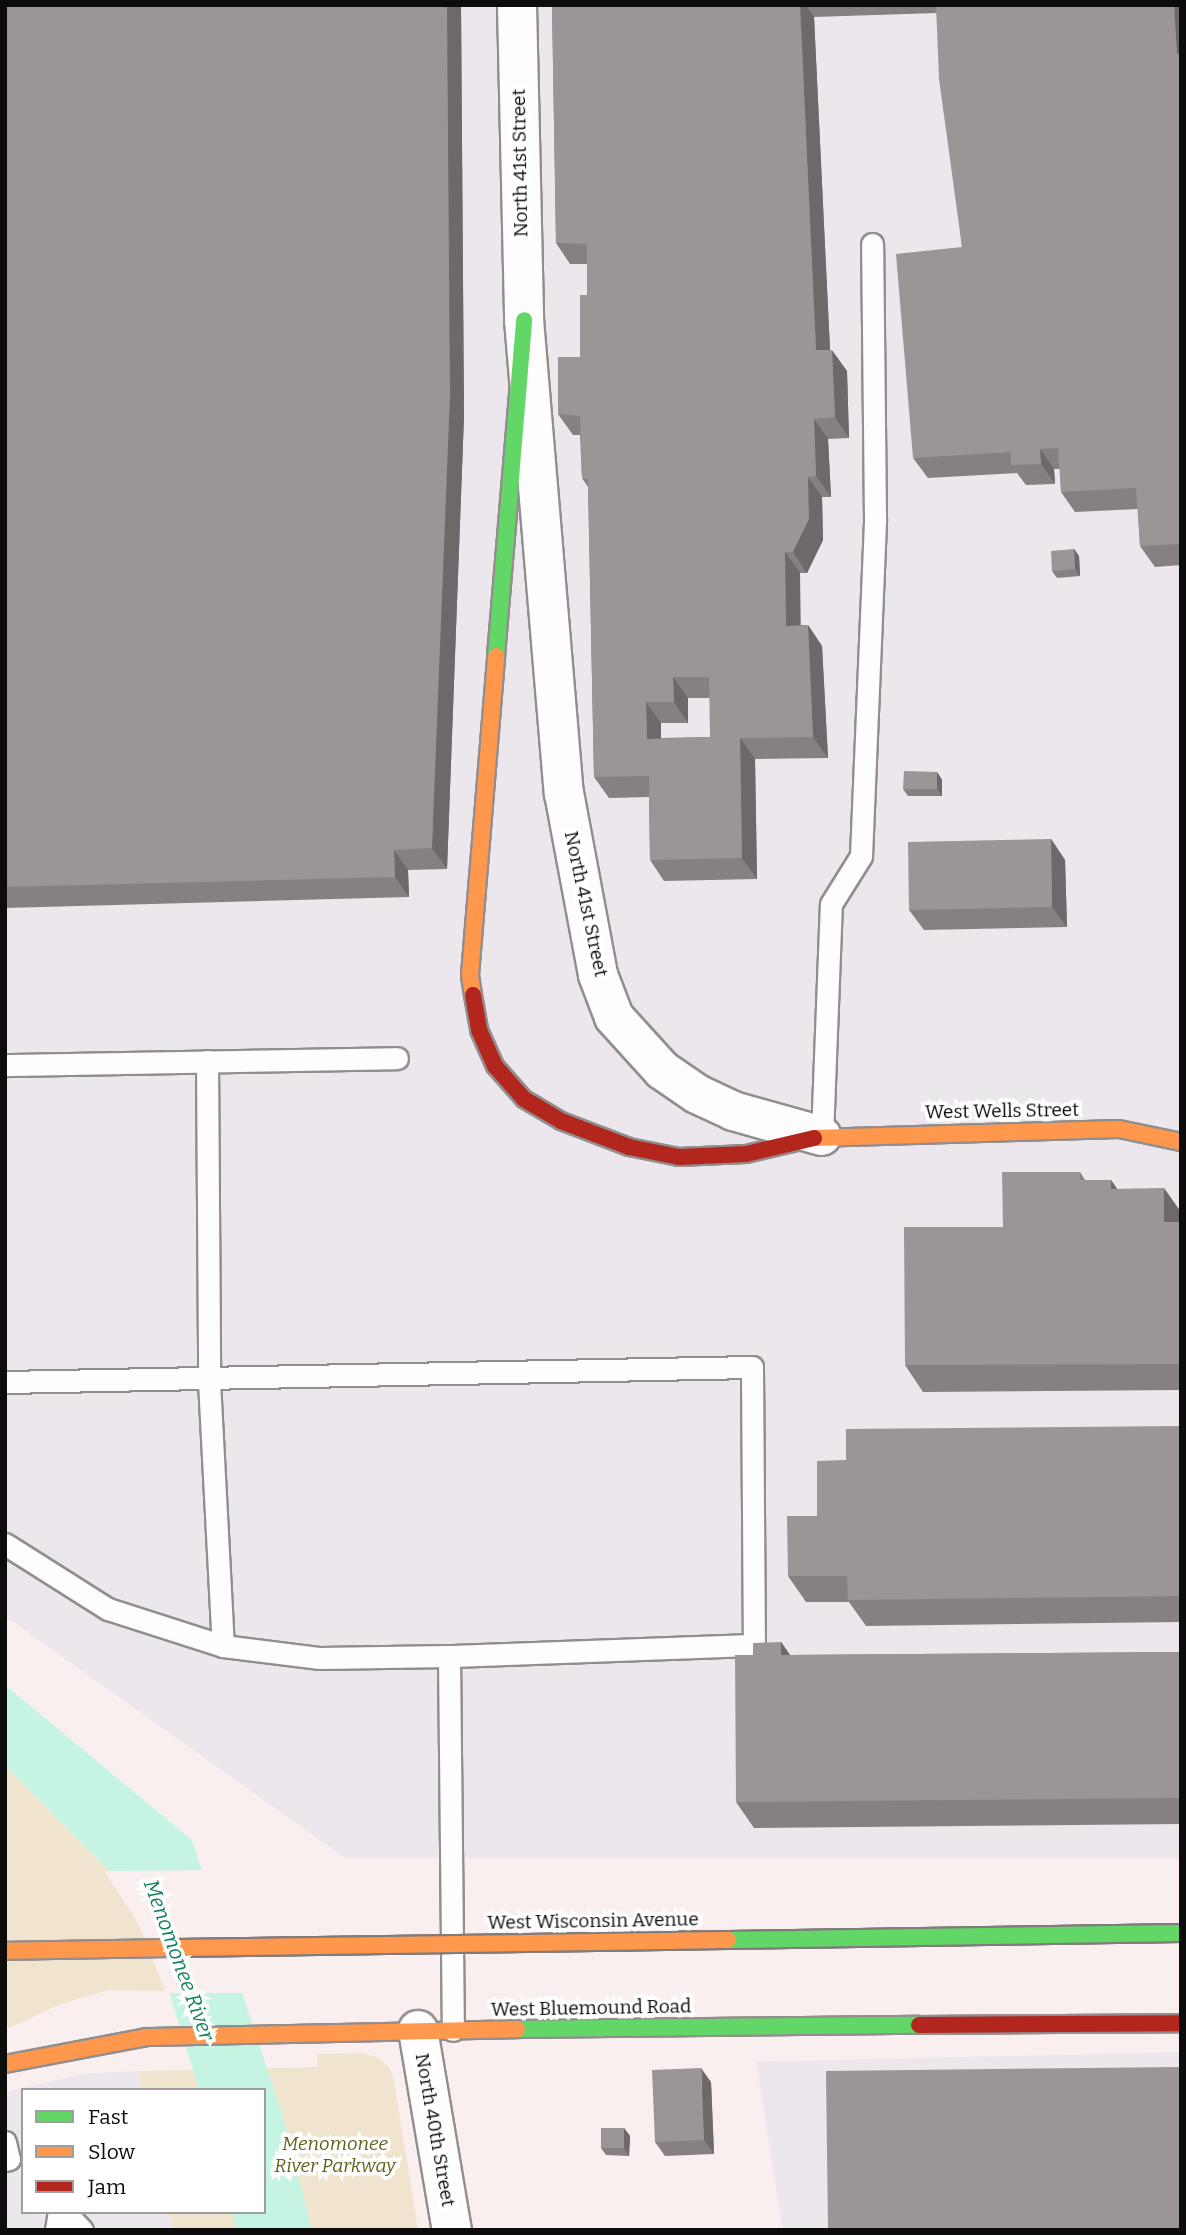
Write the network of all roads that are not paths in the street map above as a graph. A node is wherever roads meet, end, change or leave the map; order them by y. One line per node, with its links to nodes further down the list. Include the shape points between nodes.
1 (517, 5): 3 (street, North 41st Street)
2 (872, 244): 7 (lane, via 875,518 861,856 831,904)
3 (524, 320): 7 (street, North 41st Street, via 564,793 598,975 614,1017 662,1070 733,1111); 7 (street, North 41st Street, via 470,975 479,1030 495,1066 524,1099 561,1121 629,1147 679,1157 746,1154)
4 (397, 1058): 5 (lane)
5 (207, 1061): 6 (lane); 9 (lane)
6 (5, 1065)
7 (821, 1136): 8 (street, West Wells Street, via 1119,1129)
8 (1181, 1142)
9 (209, 1381): 10 (lane); 12 (lane); 13 (lane, via 752,1367 754,1645)
10 (5, 1382)
11 (5, 1544): 12 (lane, via 108,1609)
12 (223, 1646): 13 (lane, via 320,1658)
13 (449, 1656): 17 (lane)
14 (1181, 1933): 15 (street, West Wisconsin Avenue, bridge)
15 (5, 1951)
16 (1181, 2023): 17 (street, West Bluemound Road)
17 (436, 2030): 18 (street, West Bluemound Road, via 146,2038 92,2044); 21 (street, North 40th Street)
18 (5, 2064)
19 (67, 2214): 20 (lane)
20 (82, 2230)
21 (452, 2230)

